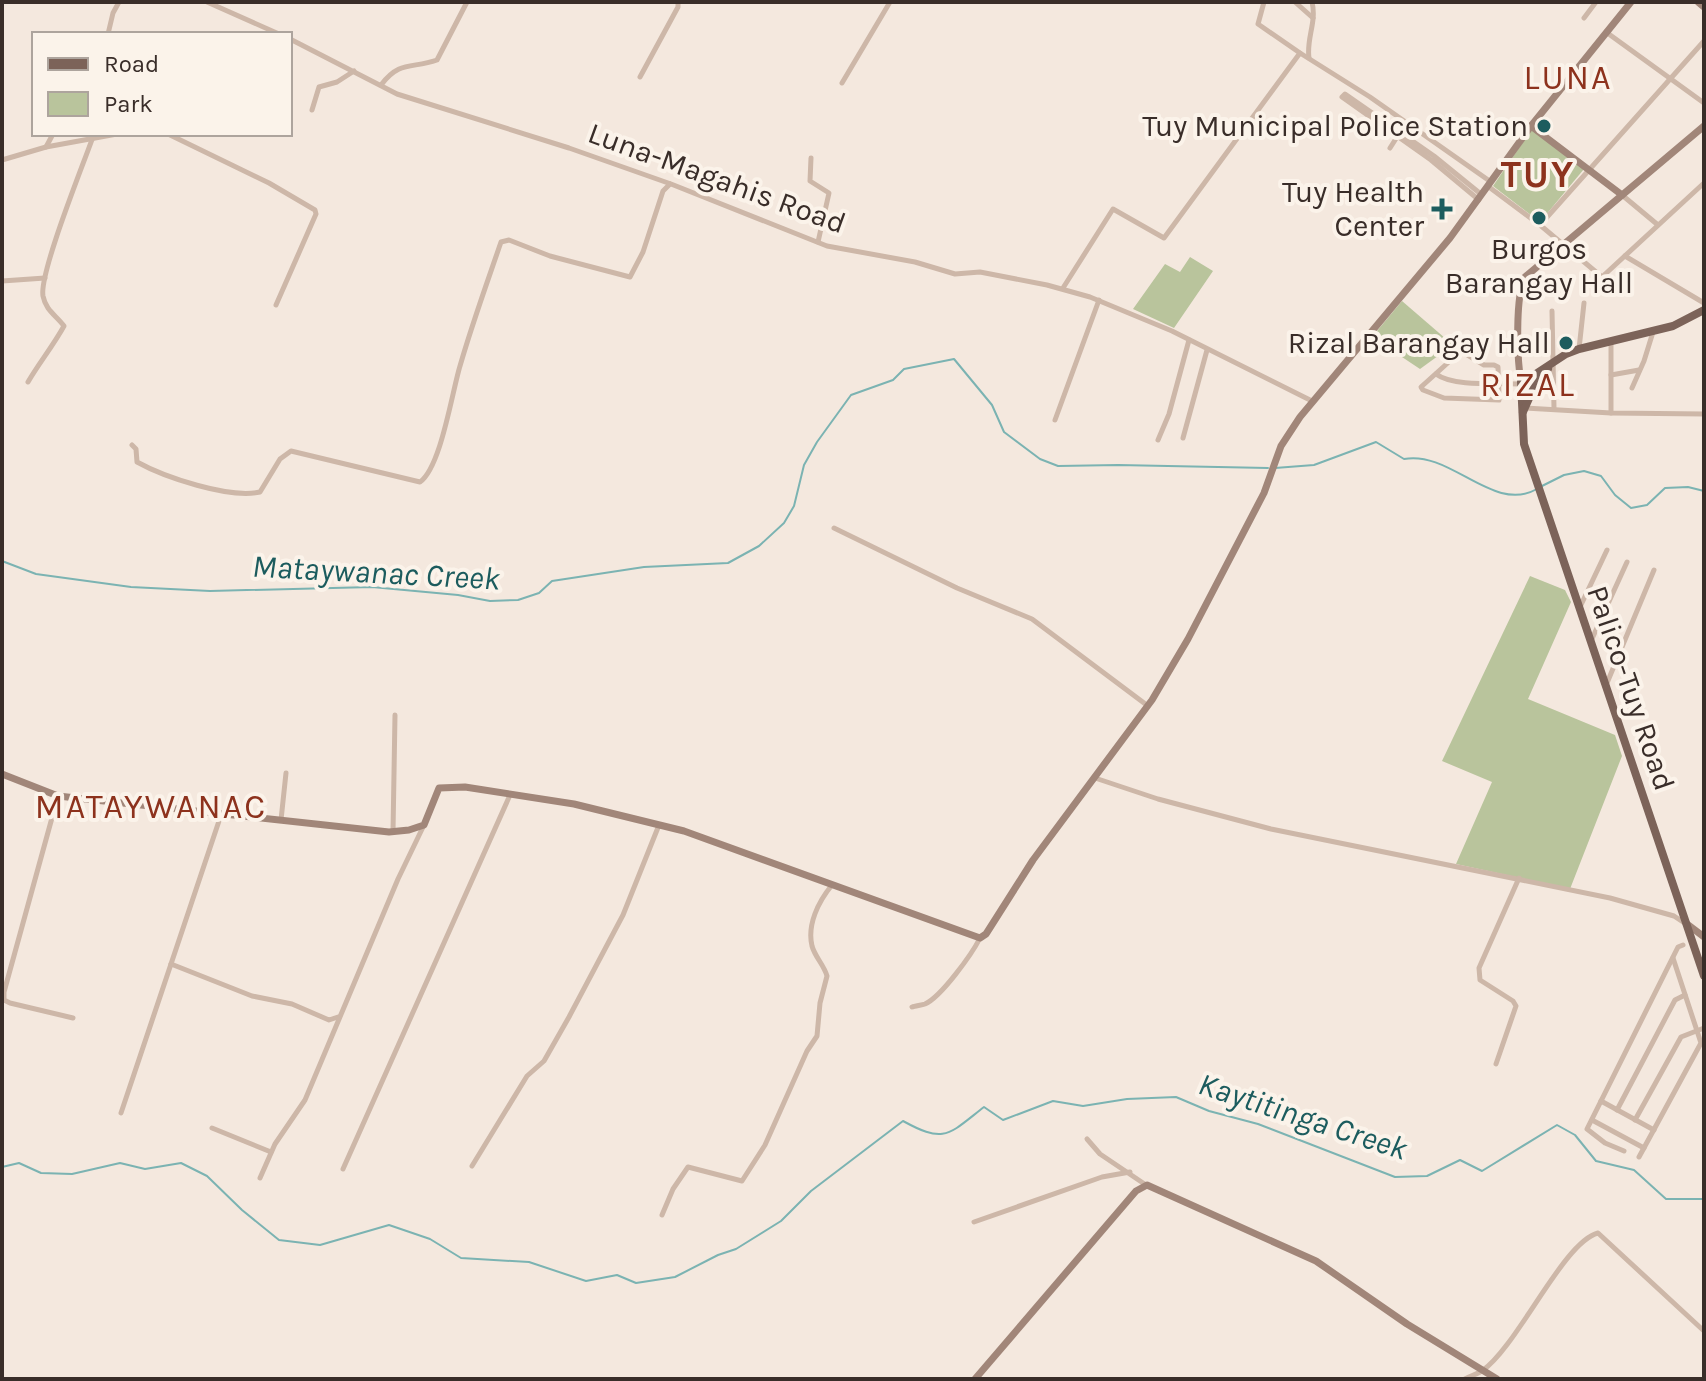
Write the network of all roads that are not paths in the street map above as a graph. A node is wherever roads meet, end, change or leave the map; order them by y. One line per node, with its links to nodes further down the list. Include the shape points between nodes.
1 (119, 2): 15 (street)
2 (207, 2): 16 (street, via 234,8)
3 (467, 2): 26 (street, via 437,60 412,63)
4 (678, 2): 23 (street)
5 (890, 2): 25 (street)
6 (1264, 2): 20 (street, via 1258,24)
7 (1295, 2): 13 (street)
8 (1312, 2): 13 (street)
9 (1596, 2): 14 (street)
10 (1631, 2): 17 (street)
11 (1698, 2): 12 (street)
12 (1704, 7)
13 (1314, 18): 21 (street)
14 (1584, 18)
15 (108, 32)
16 (276, 32)
17 (1606, 32): 24 (street); 29 (street)
18 (292, 40): 22 (street, Luna-Magahis Road)
19 (1704, 41): 24 (street)
20 (1300, 53): 21 (street); 52 (street, via 1164,238 1113,209)
21 (1310, 59): 42 (street)
22 (354, 71): 26 (street, Luna-Magahis Road); 28 (street, via 319,87)
23 (640, 77)
24 (1671, 79): 27 (street); 39 (street)
25 (842, 83)
26 (381, 85): 41 (street, Luna-Magahis Road)
27 (1704, 103)
28 (312, 110)
29 (1531, 126): 39 (street); 42 (street)
30 (1704, 126): 43 (street)
31 (1399, 135): 31 (street, via 1345,94 1342,97); 36 (street); 44 (street)
32 (52, 136): 35 (street)
33 (93, 136): 35 (street); 50 (street)
34 (172, 136): 56 (street, via 315,210)
35 (46, 147): 38 (street)
36 (1390, 148)
37 (811, 158): 47 (street, via 810,181 829,193)
38 (2, 160)
39 (1589, 169): 43 (street); 45 (street)
40 (1704, 183): 46 (street)
41 (671, 184): 47 (street, Luna-Magahis Road); 80 (street, via 663,191 630,277 509,240 501,242 445,426 420,482 291,451 260,492 251,494 164,474 137,462)
42 (1491, 185): 44 (street); 45 (street)
43 (1622, 195): 46 (street); 48 (street)
44 (1481, 198): 72 (street)
45 (1540, 225): 48 (street)
46 (1658, 225): 49 (street)
47 (818, 242): 52 (street, Luna-Magahis Road, via 955,274 980,272)
48 (1563, 244): 49 (street, via 1602,277); 70 (street, via 1522,282)
49 (1625, 256): 55 (street)
50 (45, 278): 51 (street); 68 (street, via 46,308 64,326)
51 (2, 281)
52 (1063, 288): 53 (street, Luna-Magahis Road)
53 (1099, 300): 60 (street, Luna-Magahis Road); 77 (street)
54 (1584, 303): 62 (street)
55 (1704, 303)
56 (276, 305)
57 (1704, 310): 59 (main road)
58 (1552, 311): 64 (street)
59 (1653, 332): 61 (main road); 65 (street)
60 (1189, 340): 63 (street, Luna-Magahis Road); 79 (street)
61 (1611, 341): 62 (main road); 67 (street)
62 (1579, 349): 64 (main road)
63 (1207, 350): 72 (street, Luna-Magahis Road); 78 (street)
64 (1551, 365): 70 (main road); 73 (street)
65 (1640, 370): 67 (street); 71 (street)
66 (1436, 374): 69 (street); 69 (street, via 1461,351 1498,367); 69 (street, via 1421,387 1444,398 1499,400)
67 (1611, 375): 75 (street)
68 (28, 382)
69 (1499, 383): 70 (street)
70 (1527, 383): 74 (main road, Palico-Tuy Road)
71 (1632, 388)
72 (1312, 401): 88 (street, via 1288,434 1188,639)
73 (1554, 408): 74 (street); 75 (street)
74 (1524, 410): 85 (main road, Palico-Tuy Road, via 1524,444)
75 (1611, 413): 76 (street)
76 (1704, 414)
77 (1055, 420)
78 (1183, 438)
79 (1158, 440)
80 (132, 445)
81 (834, 528): 88 (street, via 1032,619)
82 (1607, 550): 85 (street)
83 (1627, 562): 86 (street)
84 (1654, 570): 87 (street)
85 (1579, 609): 86 (main road, Palico-Tuy Road)
86 (1590, 642): 87 (main road, Palico-Tuy Road)
87 (1606, 686): 102 (main road, Palico-Tuy Road)
88 (1148, 706): 92 (street)
89 (395, 715): 99 (street)
90 (286, 773): 96 (street)
91 (2, 774): 94 (street)
92 (1095, 778): 100 (street, via 1271,829); 104 (street)
93 (510, 795): 97 (street, via 439,788); 98 (street); 129 (street)
94 (58, 796): 95 (street); 110 (street)
95 (221, 815): 96 (street); 107 (street)
96 (281, 821): 99 (street)
97 (424, 825): 99 (street); 112 (street)
98 (659, 825): 101 (street); 128 (street, via 623,915 569,1017)
99 (393, 832)
100 (1519, 878): 102 (street, via 1638,905); 115 (street, via 1479,968 1480,980 1516,1006)
101 (832, 885): 104 (street); 133 (street, via 811,927 812,949 827,976 817,1036 765,1145 742,1181 688,1167)
102 (1687, 924): 103 (street); 108 (main road, Palico-Tuy Road)
103 (1704, 937)
104 (980, 938): 111 (street, via 933,998)
105 (1683, 945): 106 (street)
106 (1673, 957): 109 (street); 116 (street)
107 (171, 964): 112 (street, via 329,1020); 118 (street)
108 (1704, 976)
109 (1685, 995): 114 (street); 117 (street, via 1675,1000)
110 (3, 999): 113 (street)
111 (912, 1007)
112 (339, 1017): 126 (street, via 305,1100)
113 (73, 1018)
114 (1701, 1029): 120 (street, via 1681,1037); 122 (street, via 1700,1046)
115 (1496, 1064)
116 (1601, 1101): 117 (street); 119 (street)
117 (1617, 1110): 120 (street)
118 (121, 1113)
119 (1592, 1120): 124 (street); 125 (street, via 1587,1129)
120 (1635, 1120): 122 (street)
121 (212, 1128): 126 (street)
122 (1654, 1130): 124 (street)
123 (1087, 1139): 130 (street)
124 (1644, 1148): 127 (street)
125 (1624, 1151)
126 (271, 1152): 131 (street)
127 (1639, 1157)
128 (472, 1166)
129 (343, 1169)
130 (1130, 1172): 132 (street); 134 (street)
131 (260, 1178)
132 (1147, 1185): 136 (street, via 1316,1261); 137 (street, via 1136,1191)
133 (662, 1215)
134 (974, 1222)
135 (1704, 1331): 136 (street, via 1598,1233 1574,1249)
136 (1483, 1370): 138 (street); 139 (street)
137 (975, 1379)
138 (1465, 1379)
139 (1497, 1379)

